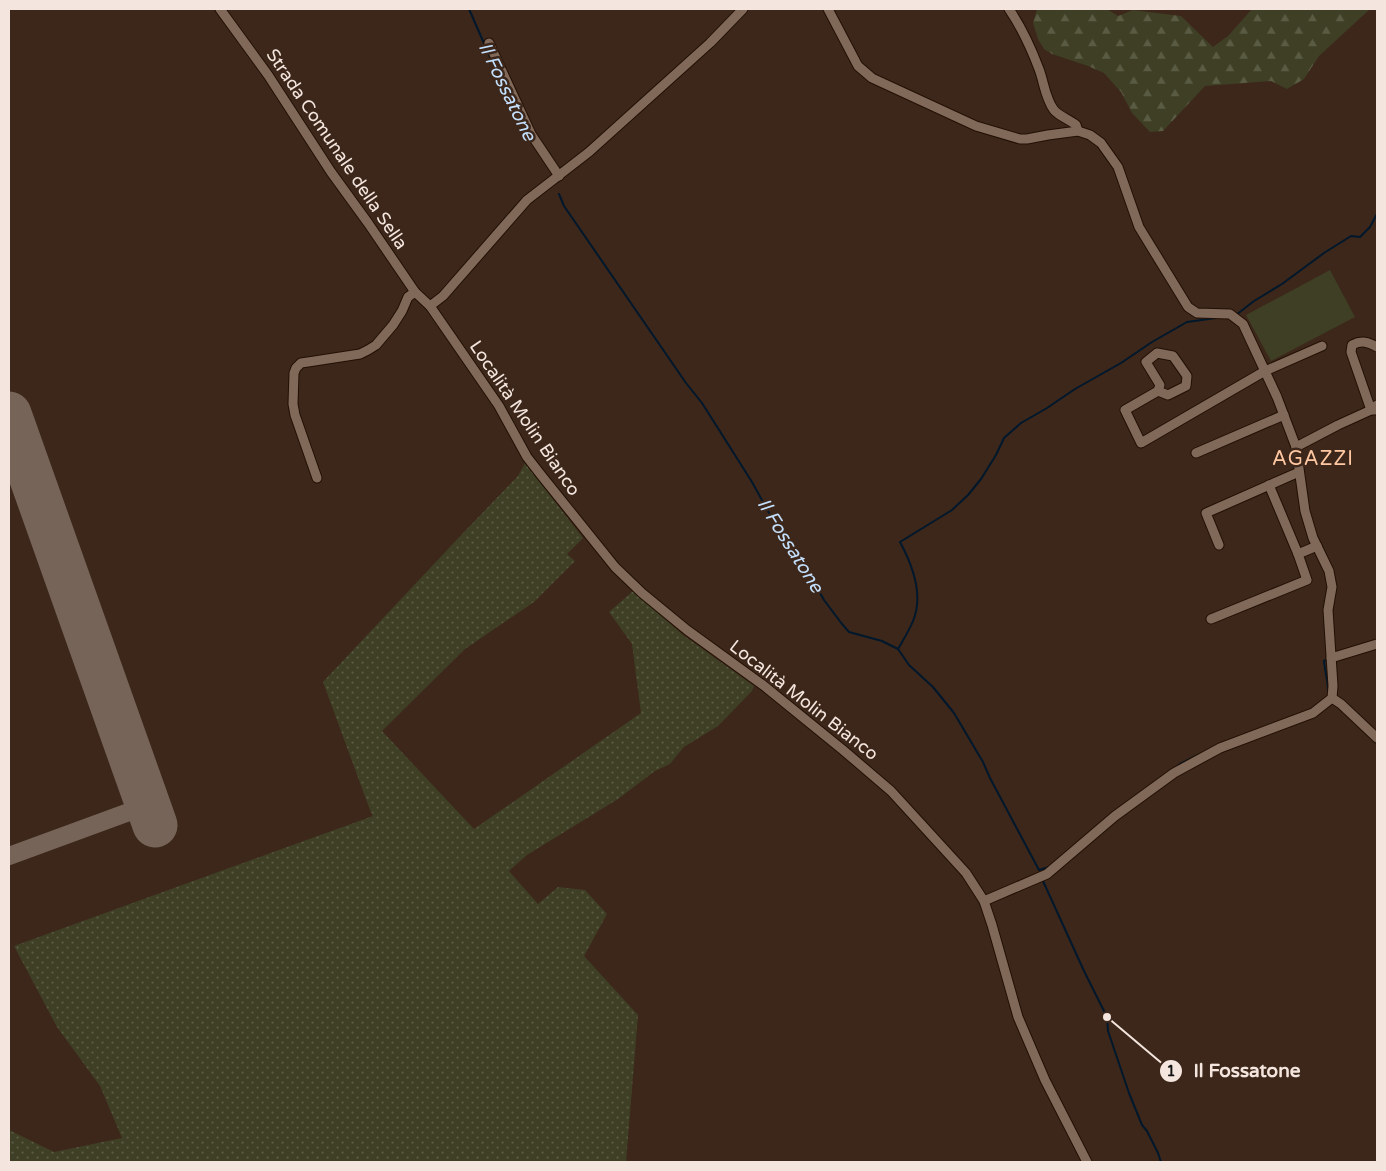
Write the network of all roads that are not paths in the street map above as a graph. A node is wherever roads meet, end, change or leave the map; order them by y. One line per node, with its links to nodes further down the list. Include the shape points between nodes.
1 (220, 9): 8 (street, Strada Comunale della Sella)
2 (743, 9): 7 (street, via 681,69)
3 (828, 9): 6 (street, via 858,66 872,78 976,126 1020,139)
4 (1009, 9): 6 (street, via 1028,40 1053,108 1076,125)
5 (489, 43): 7 (street, via 531,134)
6 (1078, 131): 12 (street, via 1100,143 1118,167 1139,227 1188,307 1197,313 1230,314 1243,324)
7 (559, 176): 9 (street, via 527,200 443,296)
8 (415, 292): 9 (street, Strada Comunale della Sella); 19 (street, via 408,297 394,325 376,345 360,354 301,363 296,368 293,404)
9 (430, 306): 29 (street, Località Molin Bianco, via 499,406 528,457 616,567 642,593 763,685 891,791 966,873)
10 (1322, 346): 12 (street)
11 (1377, 347): 14 (street, via 1367,342 1352,345)
12 (1265, 371): 13 (street, via 1141,443 1125,410); 15 (street)
13 (1158, 391): 13 (street, via 1168,395 1186,386 1187,376 1172,356 1157,353 1146,362 1160,385)
14 (1375, 408): 16 (street)
15 (1284, 415): 16 (street); 17 (street)
16 (1296, 448): 18 (street)
17 (1196, 453)
18 (1300, 472): 20 (street); 22 (street, via 1305,511)
19 (316, 478)
20 (1269, 485): 21 (street, via 1206,513); 23 (street)
21 (1220, 546)
22 (1317, 546): 23 (street); 26 (street, via 1329,571 1332,587 1328,610)
23 (1298, 554): 24 (street, via 1307,580)
24 (1210, 619)
25 (1377, 644): 26 (street)
26 (1331, 658): 27 (street)
27 (1332, 698): 28 (street); 29 (street, via 1313,713 1220,748 1174,773 1047,874)
28 (1377, 738)
29 (984, 901): 30 (street, Località Molin Bianco, via 1018,1017)
30 (1086, 1162)

